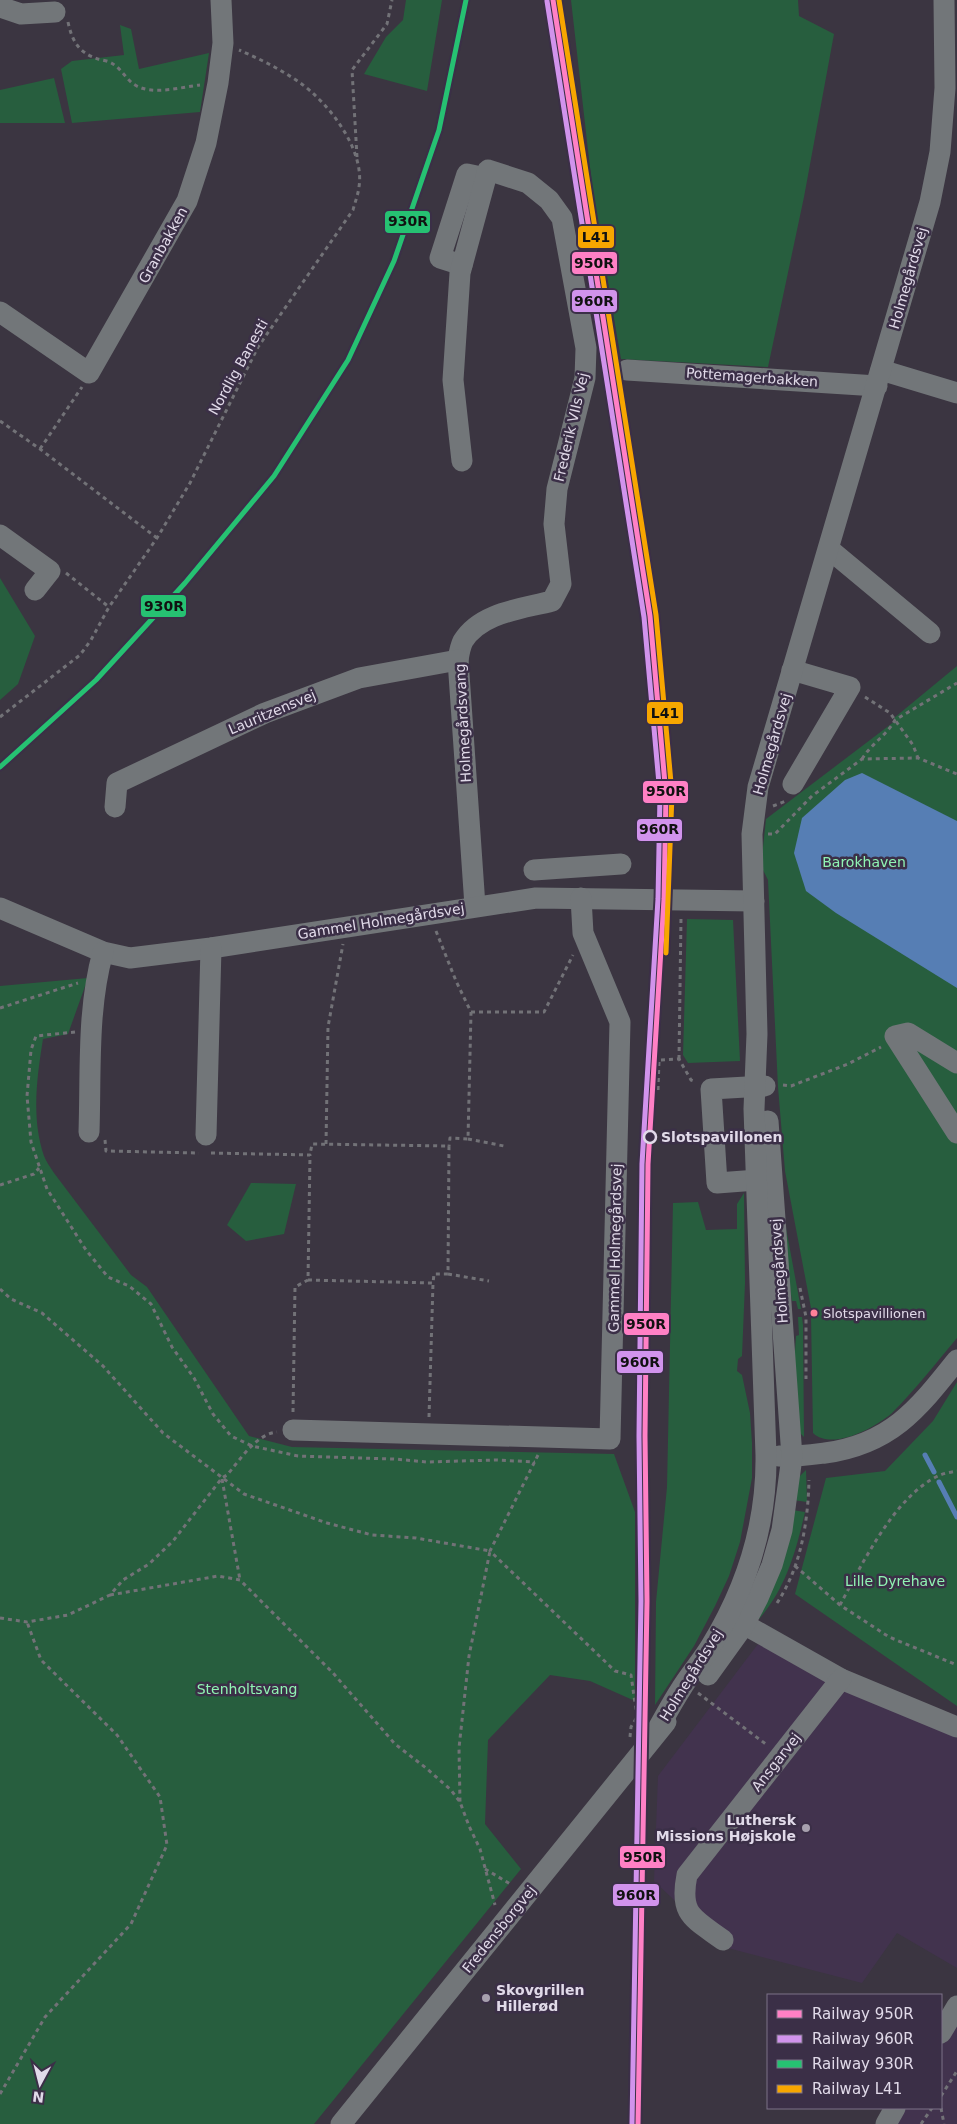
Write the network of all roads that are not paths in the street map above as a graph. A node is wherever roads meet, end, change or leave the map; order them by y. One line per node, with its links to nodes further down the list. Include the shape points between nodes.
1 (222, 0): 5 (street, Granbakken, via 218,83 206,143 187,200 89,373)
2 (944, 0): 7 (street, Holmegårdsvej, via 945,88 940,152 930,202)
3 (0, 7): 4 (street, via 21,14)
4 (62, 16)
5 (0, 312)
6 (627, 370): 7 (street, Pottemagerbakken)
7 (879, 378): 8 (street, Pottemagerbakken); 11 (street, Holmegårdsvej)
8 (957, 393)
9 (462, 461): 13 (street, Frederik VIIs Vej, via 453,380 460,273 488,170 528,184 549,200 562,218 586,348 584,378 557,489 554,524 561,584)
10 (0, 535): 12 (street, via 50,571)
11 (829, 549): 14 (street); 16 (street, Holmegårdsvej)
12 (35, 590)
13 (552, 601): 15 (street, Holmegårdsvang, via 491,617 472,630 462,643)
14 (930, 633)
15 (458, 660): 18 (street, Lauritzensvej, via 359,678 265,713 117,783); 23 (street, Holmegårdsvang)
16 (792, 670): 17 (street, via 850,687); 22 (street, Holmegårdsvej, via 755,805 752,834)
17 (792, 784)
18 (115, 807)
19 (621, 864): 20 (street)
20 (534, 870)
21 (581, 898): 22 (street, Gammel Holmegårdsvej); 23 (street, Gammel Holmegårdsvej, via 536,898); 34 (street, Gammel Holmegårdsvej, via 583,933 620,1022 610,1439)
22 (754, 901): 28 (street, Holmegårdsvej, via 757,1034)
23 (475, 906): 25 (street, Gammel Holmegårdsvej)
24 (0, 908): 26 (street, Gammel Holmegårdsvej)
25 (211, 948): 26 (street, Gammel Holmegårdsvej, via 130,958); 31 (street)
26 (103, 952): 29 (street, via 95,978)
27 (957, 1063): 30 (street, via 908,1033 895,1036)
28 (765, 1086): 32 (street, Holmegårdsvej); 32 (street, via 712,1089 717,1182)
29 (89, 1132)
30 (957, 1133)
31 (206, 1135)
32 (764, 1180): 35 (street, Holmegårdsvej); 36 (street, Holmegårdsvej)
33 (957, 1360): 36 (street, via 924,1401 893,1428 869,1443 846,1450)
34 (293, 1430)
35 (766, 1455): 36 (street); 37 (street, Holmegårdsvej, via 766,1484 758,1538 743,1582)
36 (792, 1457): 37 (street, Holmegårdsvej, via 782,1530 774,1556 758,1598)
37 (736, 1620): 38 (street); 39 (street, Holmegårdsvej, via 711,1646); 39 (street, Holmegårdsvej, via 696,1692)
38 (841, 1679): 40 (street); 41 (street, Ansgarvej, via 687,1875 684,1893 688,1911)
39 (654, 1722): 45 (street, Fredensborgvej, via 528,1894)
40 (957, 1727)
41 (723, 1940)
42 (957, 2006): 43 (street)
43 (942, 2031)
44 (894, 2109): 46 (street)
45 (341, 2124)
46 (886, 2124)

